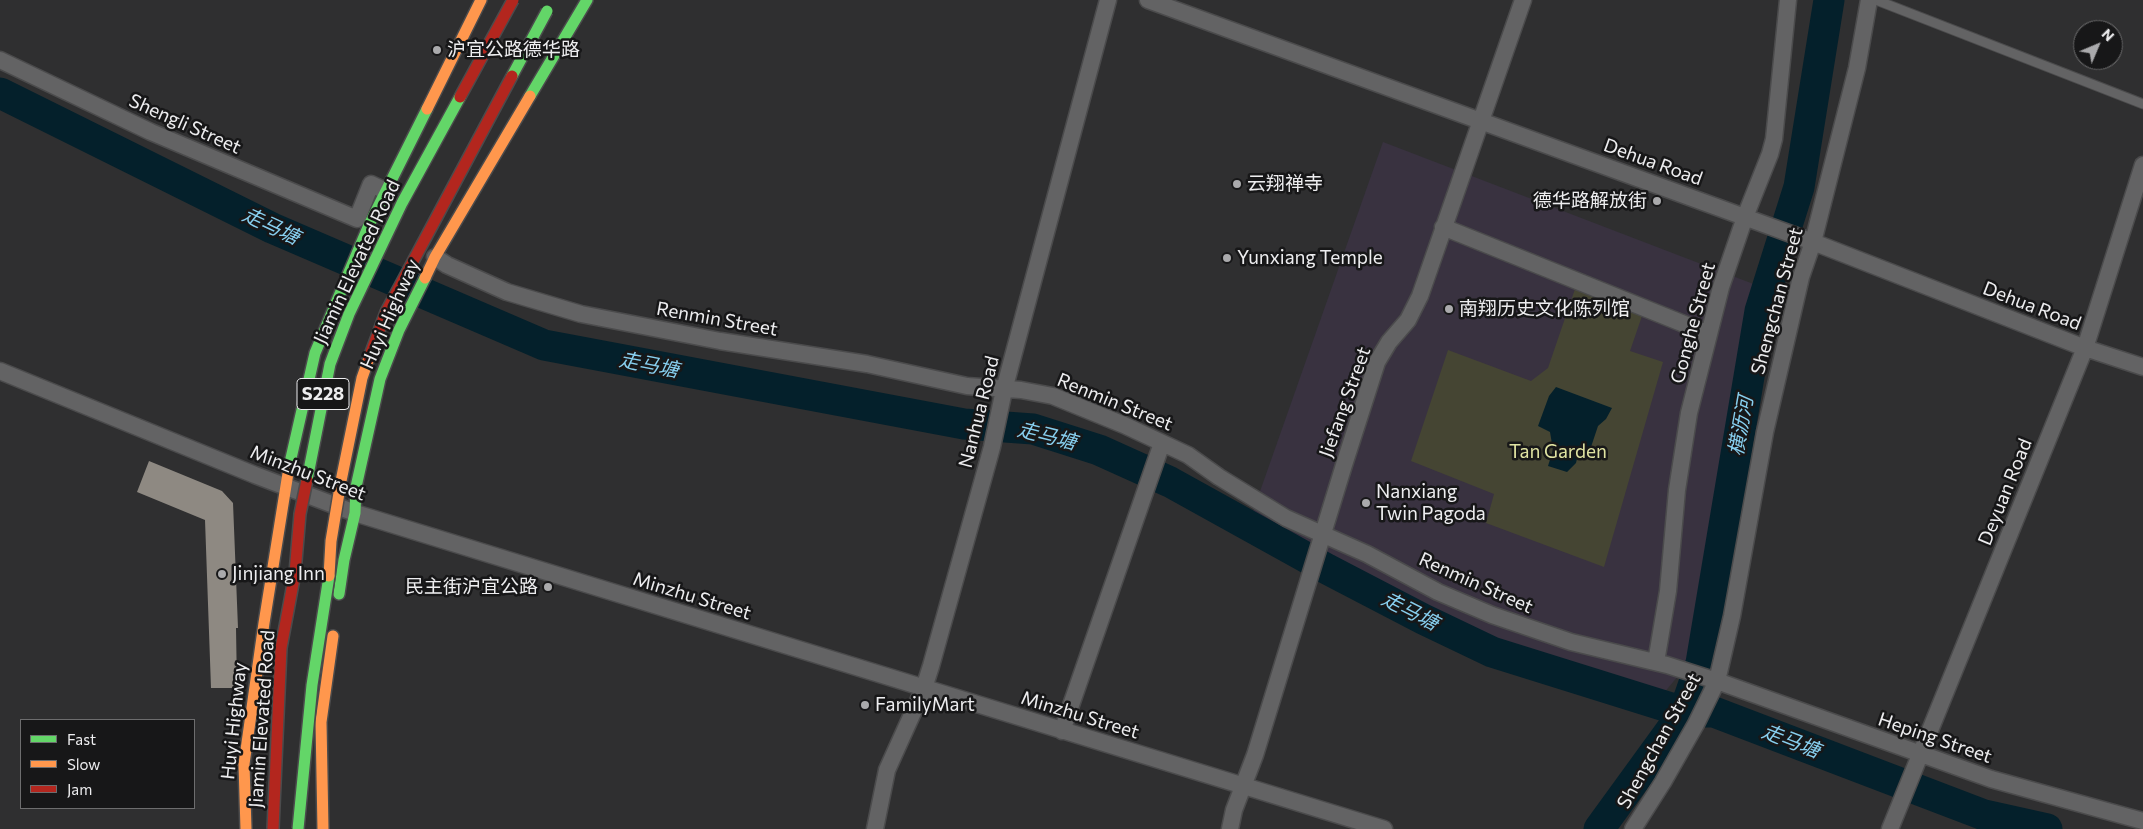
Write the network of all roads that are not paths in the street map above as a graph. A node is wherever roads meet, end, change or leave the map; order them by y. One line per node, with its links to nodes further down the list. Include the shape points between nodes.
1 (481, 0): 15 (main road, Huyi Highway)
2 (513, 0): 39 (main road, Jiamin Elevated Road / S228, bridge, via 402,203 348,314 330,364 300,514 295,573 281,648)
3 (587, 0): 19 (main road, Huyi Highway)
4 (1108, 0): 24 (street, Nanhua Road)
5 (1148, 0): 13 (street, Dehua Road)
6 (1523, 0): 13 (street, Jiefang Street)
7 (1788, 0): 16 (street, Gonghe Street, via 1774,139)
8 (1869, 0): 18 (street, Shengchan Street, via 1857,68)
9 (1876, 0): 12 (lane)
10 (547, 11): 40 (main road, S228, bridge, via 386,312 362,378 332,541 329,585 312,685)
11 (0, 60): 15 (street, Shengli Street, via 152,132 357,219 371,184)
12 (2143, 104)
13 (1480, 120): 16 (street, Dehua Road); 17 (street, Jiefang Street)
14 (2143, 165): 21 (street, Deyuan Road)
15 (386, 191): 26 (main road, Huyi Highway, via 315,353)
16 (1744, 218): 18 (street, Dehua Road); 20 (street, Gonghe Street)
17 (1443, 227): 20 (street); 28 (street, Jiefang Street, via 1414,310 1377,362)
18 (1813, 242): 21 (street, Dehua Road); 32 (street, Shengchan Street, via 1801,277 1765,432 1732,616)
19 (431, 264): 24 (street, Renmin Street, via 454,269 507,292 580,314); 27 (main road, Huyi Highway, via 380,379 356,487)
20 (1709, 334): 31 (street, Gonghe Street, via 1681,462 1672,565)
21 (2085, 348): 22 (street, Dehua Road); 35 (street, Deyuan Road)
22 (2143, 367)
23 (0, 371): 26 (street, Minzhu Street)
24 (1004, 390): 25 (street, Renmin Street, via 1053,396); 33 (street, Nanhua Road, via 992,447)
25 (1162, 443): 28 (street, Renmin Street, via 1188,455 1286,518); 34 (street)
26 (286, 488): 27 (street, Minzhu Street); 38 (main road, Huyi Highway, via 244,764)
27 (355, 513): 29 (main road, Huyi Highway); 33 (street, Minzhu Street)
28 (1322, 535): 31 (street, Renmin Street, via 1500,618 1571,642); 36 (street, Jiefang Street, via 1256,755)
29 (337, 607)
30 (334, 626): 41 (main road, via 321,722)
31 (1656, 662): 32 (street, Renmin Street)
32 (1710, 679): 35 (street, Heping Street); 45 (street, Shengchan Street, via 1708,700 1696,724)
33 (924, 688): 34 (street, Minzhu Street); 42 (street, Nanhua Road, via 887,770)
34 (1062, 731): 36 (street, Minzhu Street)
35 (1920, 755): 37 (street, Heping Street, via 1991,779); 46 (street, Deyuan Road)
36 (1243, 786): 43 (street, Jiefang Street); 44 (street, Minzhu Street)
37 (2143, 821)
38 (246, 829)
39 (273, 829)
40 (298, 829)
41 (323, 829)
42 (875, 829)
43 (1230, 829)
44 (1384, 829)
45 (1633, 829)
46 (1890, 829)

